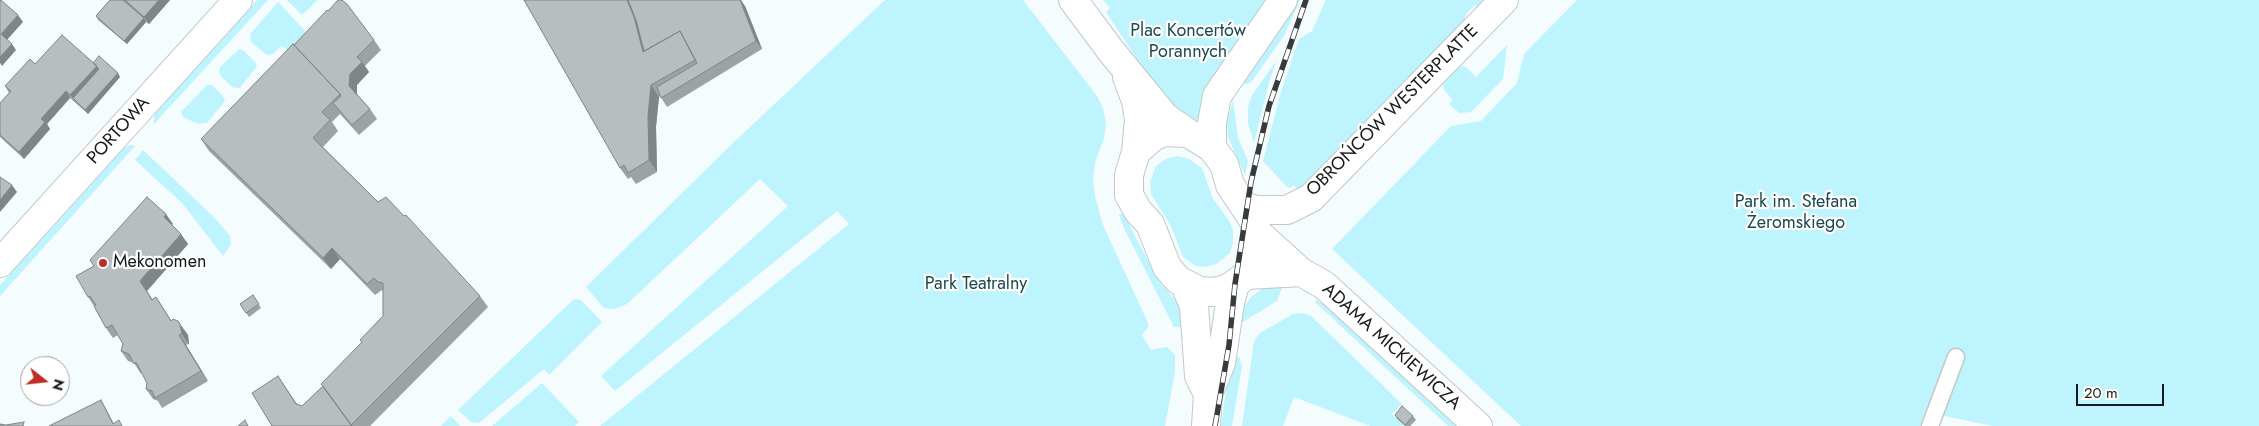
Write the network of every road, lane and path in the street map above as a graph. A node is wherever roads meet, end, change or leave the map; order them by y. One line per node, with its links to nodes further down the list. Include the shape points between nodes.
1 (238, 0): 11 (street, PORTOWA)
2 (1073, 0): 5 (street)
3 (1283, 0): 7 (street, via 1217,96)
4 (1504, 0): 9 (street, OBROŃCÓW WESTERPLATTE, via 1311,198 1287,210)
5 (1122, 64): 6 (street, via 1165,117); 8 (street, via 1138,110)
6 (1188, 133): 7 (street); 8 (street, via 1163,132)
7 (1212, 148): 9 (street, via 1224,164 1230,185)
8 (1136, 152): 14 (street, via 1129,176 1129,195 1150,224 1166,268)
9 (1246, 207): 10 (street)
10 (1258, 233): 12 (street, ADAMA MICKIEWICZA); 13 (street, via 1257,255)
11 (0, 263)
12 (1301, 272): 13 (street); 18 (street, ADAMA MICKIEWICZA, via 1324,285)
13 (1241, 279): 14 (street, via 1227,289 1213,292 1199,292); 16 (street, via 1230,303 1220,363)
14 (1186, 287): 16 (street, via 1194,306 1200,376)
15 (1956, 357): 19 (lane)
16 (1208, 394): 17 (street)
17 (1206, 426)
18 (1478, 426)
19 (1930, 426)

